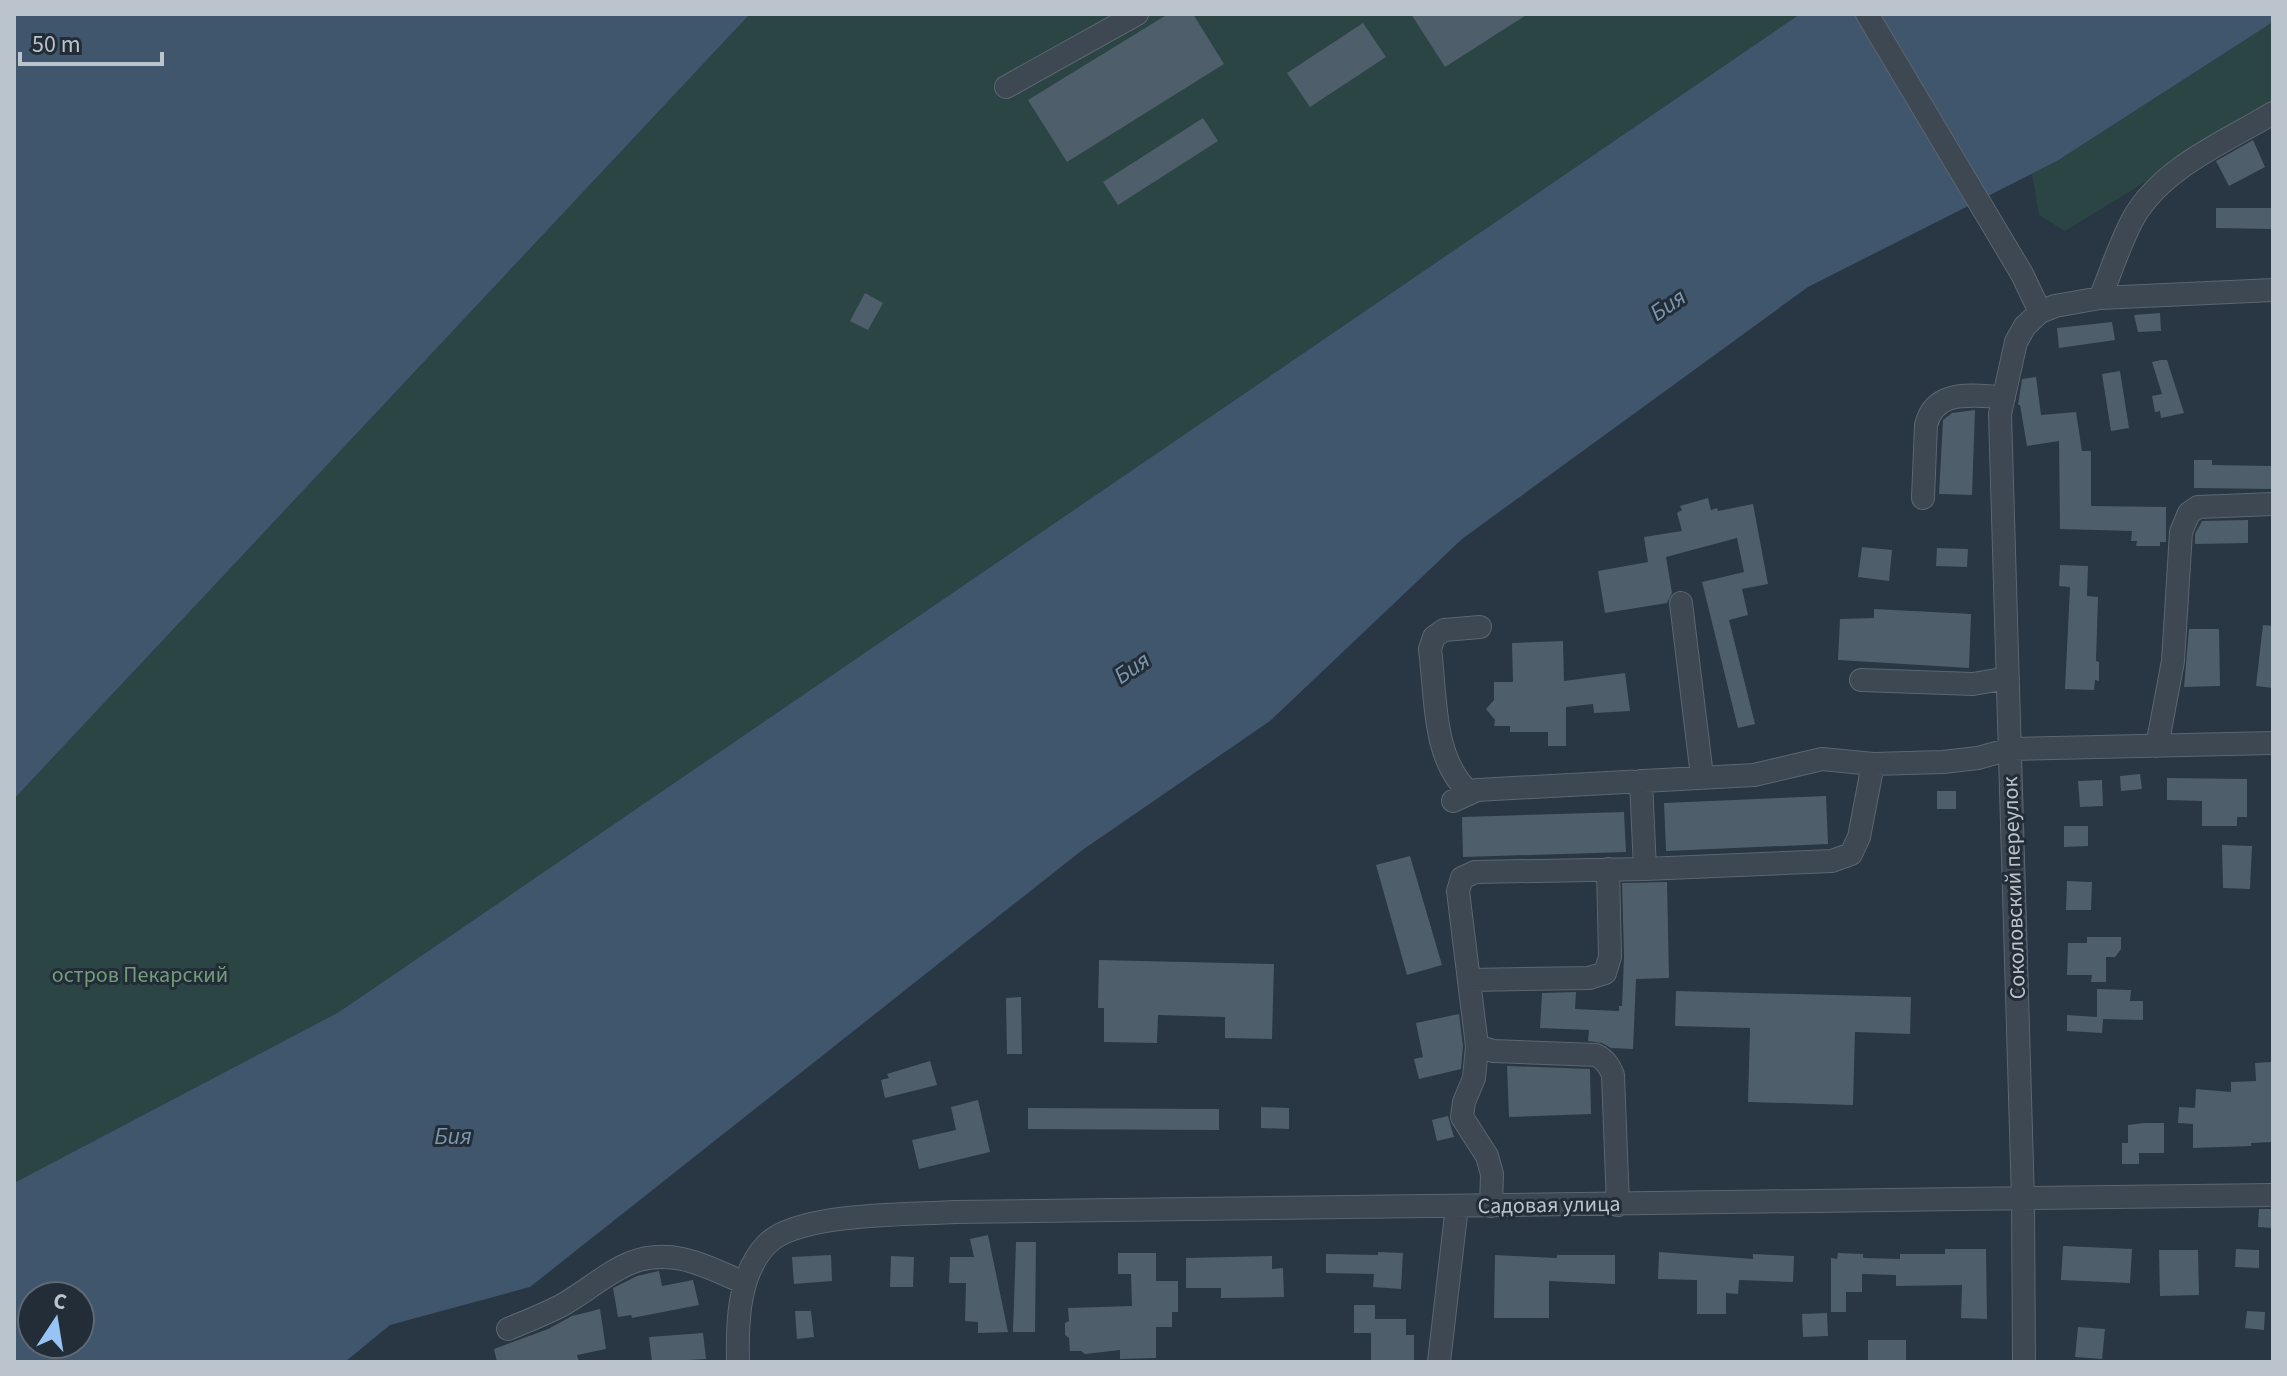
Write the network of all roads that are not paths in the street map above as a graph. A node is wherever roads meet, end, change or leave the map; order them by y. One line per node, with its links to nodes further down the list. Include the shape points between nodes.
1 (1137, 14): 3 (street)
2 (1867, 14): 7 (street)
3 (1006, 87)
4 (2273, 113): 6 (street, via 2172,174 2152,193 2134,217)
5 (2273, 290): 6 (street)
6 (2100, 298): 7 (street)
7 (2040, 312): 8 (street, Соколовский переулок, via 2016,342)
8 (2002, 406): 9 (street, via 1948,398 1935,405 1926,425); 13 (street, Соколовский переулок)
9 (1923, 498)
10 (2273, 504): 16 (street, via 2198,507 2184,521 2171,674)
11 (1681, 603): 19 (street)
12 (1480, 627): 20 (street, via 1444,630 1430,649 1441,745 1461,797)
13 (2008, 678): 14 (street, via 1973,684); 17 (street, Соколовский переулок)
14 (1861, 680)
15 (2273, 743): 16 (street)
16 (2157, 746): 17 (street)
17 (2010, 749): 18 (street, via 1961,760); 26 (street, Соколовский переулок)
18 (1873, 764): 19 (street, via 1822,759 1754,775); 22 (street, via 1851,854 1832,861)
19 (1702, 776): 20 (street)
20 (1641, 781): 22 (street)
21 (1608, 869): 22 (street); 23 (street, via 1610,957 1605,973 1589,978); 23 (street, via 1475,872 1462,878 1458,891)
22 (1645, 869)
23 (1469, 980): 24 (street)
24 (1477, 1046): 27 (street, via 1596,1055 1606,1061 1613,1075); 29 (street, via 1462,1117 1487,1156)
25 (2273, 1195): 26 (street, Садовая улица)
26 (2023, 1200): 27 (street, Садовая улица); 34 (street, Соколовский переулок)
27 (1618, 1205): 29 (street, Садовая улица)
28 (1457, 1206): 29 (street, Садовая улица); 30 (street, Садовая улица, via 955,1212 826,1221 768,1243); 33 (street)
29 (1491, 1206)
30 (745, 1283): 31 (street, via 679,1258 644,1258 612,1270 567,1303); 32 (street)
31 (508, 1329)
32 (738, 1362)
33 (1439, 1362)
34 (2024, 1362)

